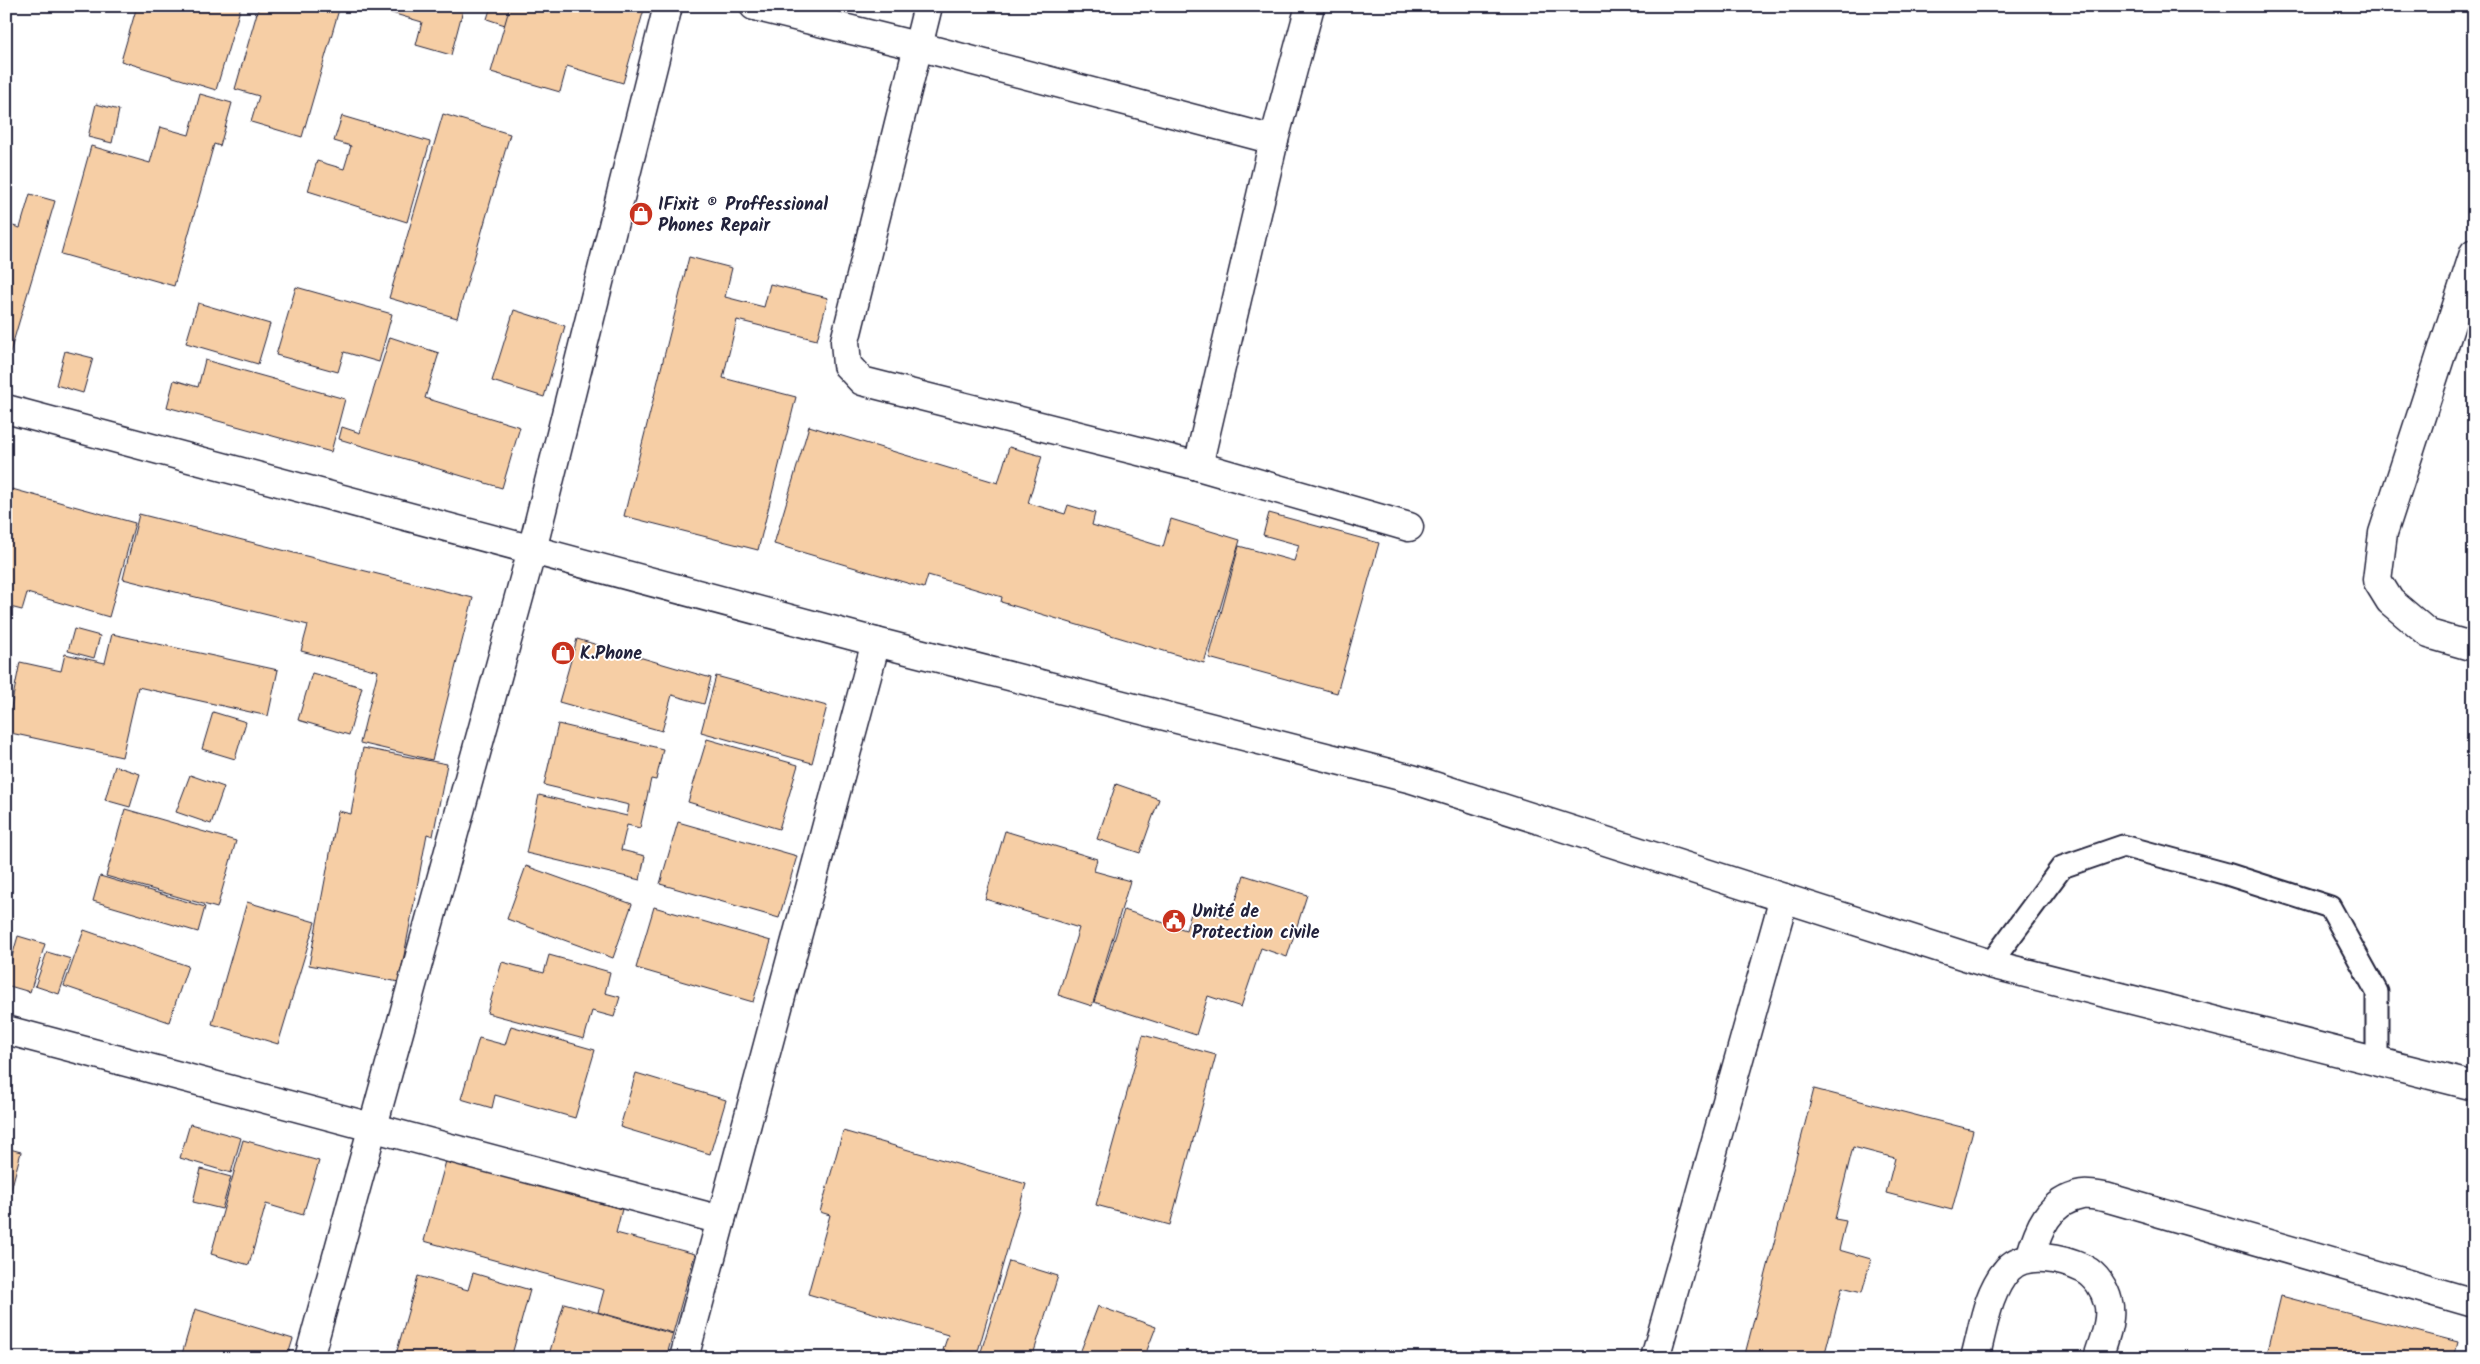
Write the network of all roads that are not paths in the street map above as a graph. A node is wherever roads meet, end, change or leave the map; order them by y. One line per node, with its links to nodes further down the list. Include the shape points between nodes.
1 (668, 6): 11 (street)
2 (754, 6): 5 (street)
3 (928, 6): 5 (street)
4 (1310, 6): 6 (street)
5 (917, 46): 6 (street); 9 (street, via 845,340 847,365 862,381)
6 (1274, 140): 9 (street)
7 (2474, 253): 13 (street, via 2382,533 2377,580 2390,601 2429,634)
8 (6, 408): 11 (street)
9 (1198, 466): 10 (street)
10 (1410, 527)
11 (532, 550): 12 (street); 19 (street)
12 (876, 642): 14 (street, via 1412,779); 20 (street)
13 (2474, 647)
14 (1784, 898): 15 (street); 25 (street)
15 (1990, 964): 17 (street); 17 (lane, via 2062,867 2123,846 2227,874 2330,907 2377,992)
16 (6, 1030): 19 (street)
17 (2377, 1063): 18 (street)
18 (2474, 1086)
19 (373, 1127): 20 (street); 23 (street)
20 (721, 1220): 24 (street)
21 (2030, 1258): 22 (street, via 2044,1218 2057,1206 2082,1195 2105,1196); 26 (street, via 2009,1268 1994,1290); 27 (street, via 2050,1258 2085,1270 2102,1286 2109,1304 2108,1326)
22 (2474, 1303)
23 (310, 1358)
24 (684, 1358)
25 (1654, 1358)
26 (1975, 1358)
27 (2098, 1358)

